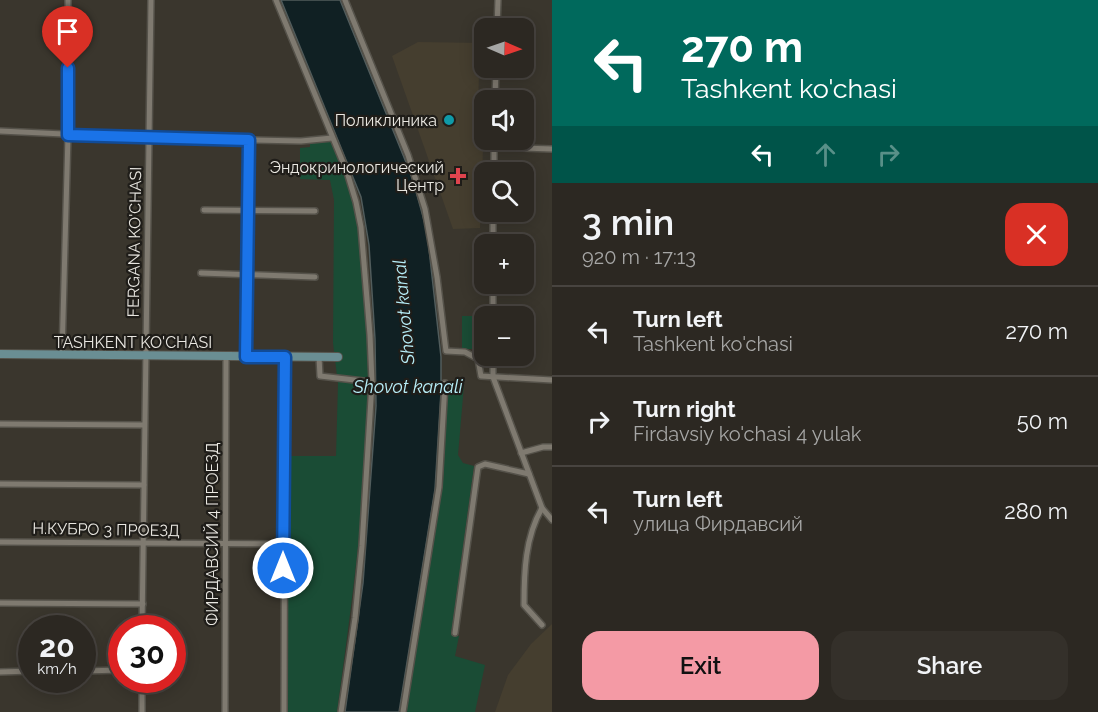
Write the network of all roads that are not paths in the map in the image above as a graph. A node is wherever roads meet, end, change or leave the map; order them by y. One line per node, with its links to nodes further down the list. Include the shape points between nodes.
1 (68, 0): 8 (street)
2 (151, 0): 9 (street, FERGANA KO'CHASI)
3 (276, 0): 10 (street)
4 (345, 0): 29 (street, via 426,209 446,351 465,352 478,359 481,376)
5 (498, 0): 6 (street)
6 (497, 18)
7 (0, 131): 8 (street)
8 (68, 135): 9 (street); 21 (street)
9 (149, 138): 11 (street); 22 (street, FERGANA KO'CHASI)
10 (332, 138): 11 (street); 31 (street, via 347,172 361,227)
11 (249, 140): 15 (street)
12 (534, 148): 13 (street)
13 (552, 149)
14 (204, 210): 15 (street)
15 (247, 211): 16 (street); 18 (street)
16 (315, 211)
17 (201, 273): 18 (street)
18 (246, 275): 19 (street); 24 (street)
19 (315, 277)
20 (0, 354): 21 (street, TASHKENT KO'CHASI)
21 (62, 356): 22 (street, TASHKENT KO'CHASI)
22 (145, 356): 23 (street, TASHKENT KO'CHASI); 34 (street, FERGANA KO'CHASI)
23 (226, 356): 24 (street, TASHKENT KO'CHASI); 44 (street, ФИРДАВСИЙ 4 ПРОЕЗД)
24 (246, 357): 25 (street, TASHKENT KO'CHASI)
25 (285, 357): 26 (street, TASHKENT KO'CHASI); 45 (street)
26 (319, 357): 27 (street, TASHKENT KO'CHASI); 31 (street, via 320,376)
27 (338, 357)
28 (493, 366): 29 (street)
29 (493, 377): 30 (street); 36 (street)
30 (552, 380)
31 (372, 382): 57 (street, via 362,546)
32 (445, 383): 58 (street, via 440,487)
33 (0, 424): 34 (street)
34 (144, 425): 39 (street, FERGANA KO'CHASI)
35 (552, 447): 36 (street)
36 (521, 453): 37 (street)
37 (529, 474): 40 (street); 50 (street, via 485,464 478,466)
38 (0, 483): 39 (street)
39 (144, 485): 43 (street, FERGANA KO'CHASI)
40 (542, 508): 41 (street); 49 (street, via 534,522 526,562 524,605)
41 (552, 520)
42 (0, 542): 43 (street, Н.КУБРО 3 ПРОЕЗД)
43 (143, 543): 44 (street, Н.КУБРО 3 ПРОЕЗД); 47 (street, FERGANA KO'CHASI)
44 (226, 544): 45 (street, Н.КУБРО 3 ПРОЕЗД); 55 (street, ФИРДАВСИЙ 4 ПРОЕЗД)
45 (283, 544): 56 (street)
46 (0, 603): 47 (street)
47 (143, 604): 48 (street, FERGANA KO'CHASI)
48 (143, 615)
49 (542, 625)
50 (455, 633)
51 (18, 671): 52 (street)
52 (0, 672)
53 (142, 693): 54 (street)
54 (142, 712)
55 (225, 712)
56 (284, 712)
57 (341, 712)
58 (403, 712)

